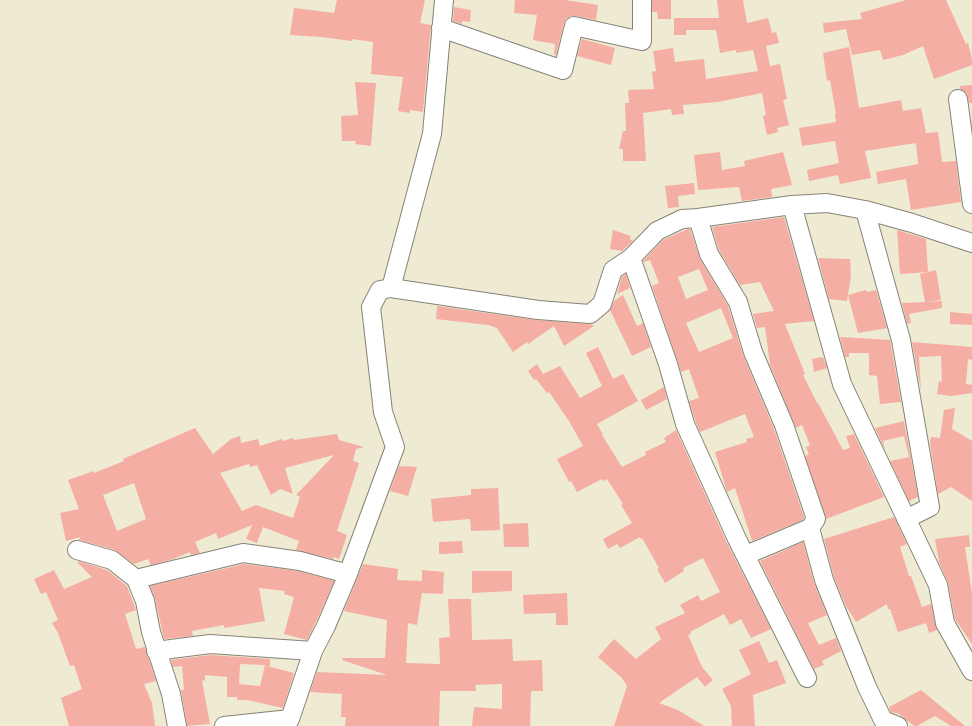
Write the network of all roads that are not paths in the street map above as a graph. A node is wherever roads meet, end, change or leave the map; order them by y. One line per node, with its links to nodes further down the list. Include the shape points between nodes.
1 (444, 0): 3 (street)
2 (642, 0): 3 (street, via 642,42 574,26 563,70)
3 (441, 28): 11 (street, via 432,134)
4 (958, 99): 5 (street)
5 (972, 204)
6 (792, 205): 7 (street, via 826,203); 8 (street); 12 (street, via 842,384)
7 (865, 210): 9 (street); 12 (street, via 901,340 930,507)
8 (698, 218): 10 (street, via 682,219 657,231); 13 (street, via 709,254 738,302 753,352 784,425 816,519)
9 (972, 244)
10 (631, 258): 11 (street, via 613,270 602,304 590,314 538,310); 15 (street, via 668,364 685,424)
11 (391, 288): 16 (street, via 380,290 370,307 383,412 395,447)
12 (906, 519): 20 (street, via 938,585 945,623)
13 (810, 528): 15 (street); 25 (street, via 824,580 867,687 883,720)
14 (77, 550): 17 (street, via 112,560)
15 (746, 555): 21 (street)
16 (348, 574): 17 (street, via 300,562 243,553); 19 (street)
17 (136, 579): 18 (street, via 145,601)
18 (156, 651): 19 (street, via 210,644); 23 (street, via 171,694)
19 (313, 651): 22 (street)
20 (972, 671)
21 (807, 678)
22 (288, 722): 24 (street)
23 (177, 726)
24 (224, 726)
25 (898, 726)

